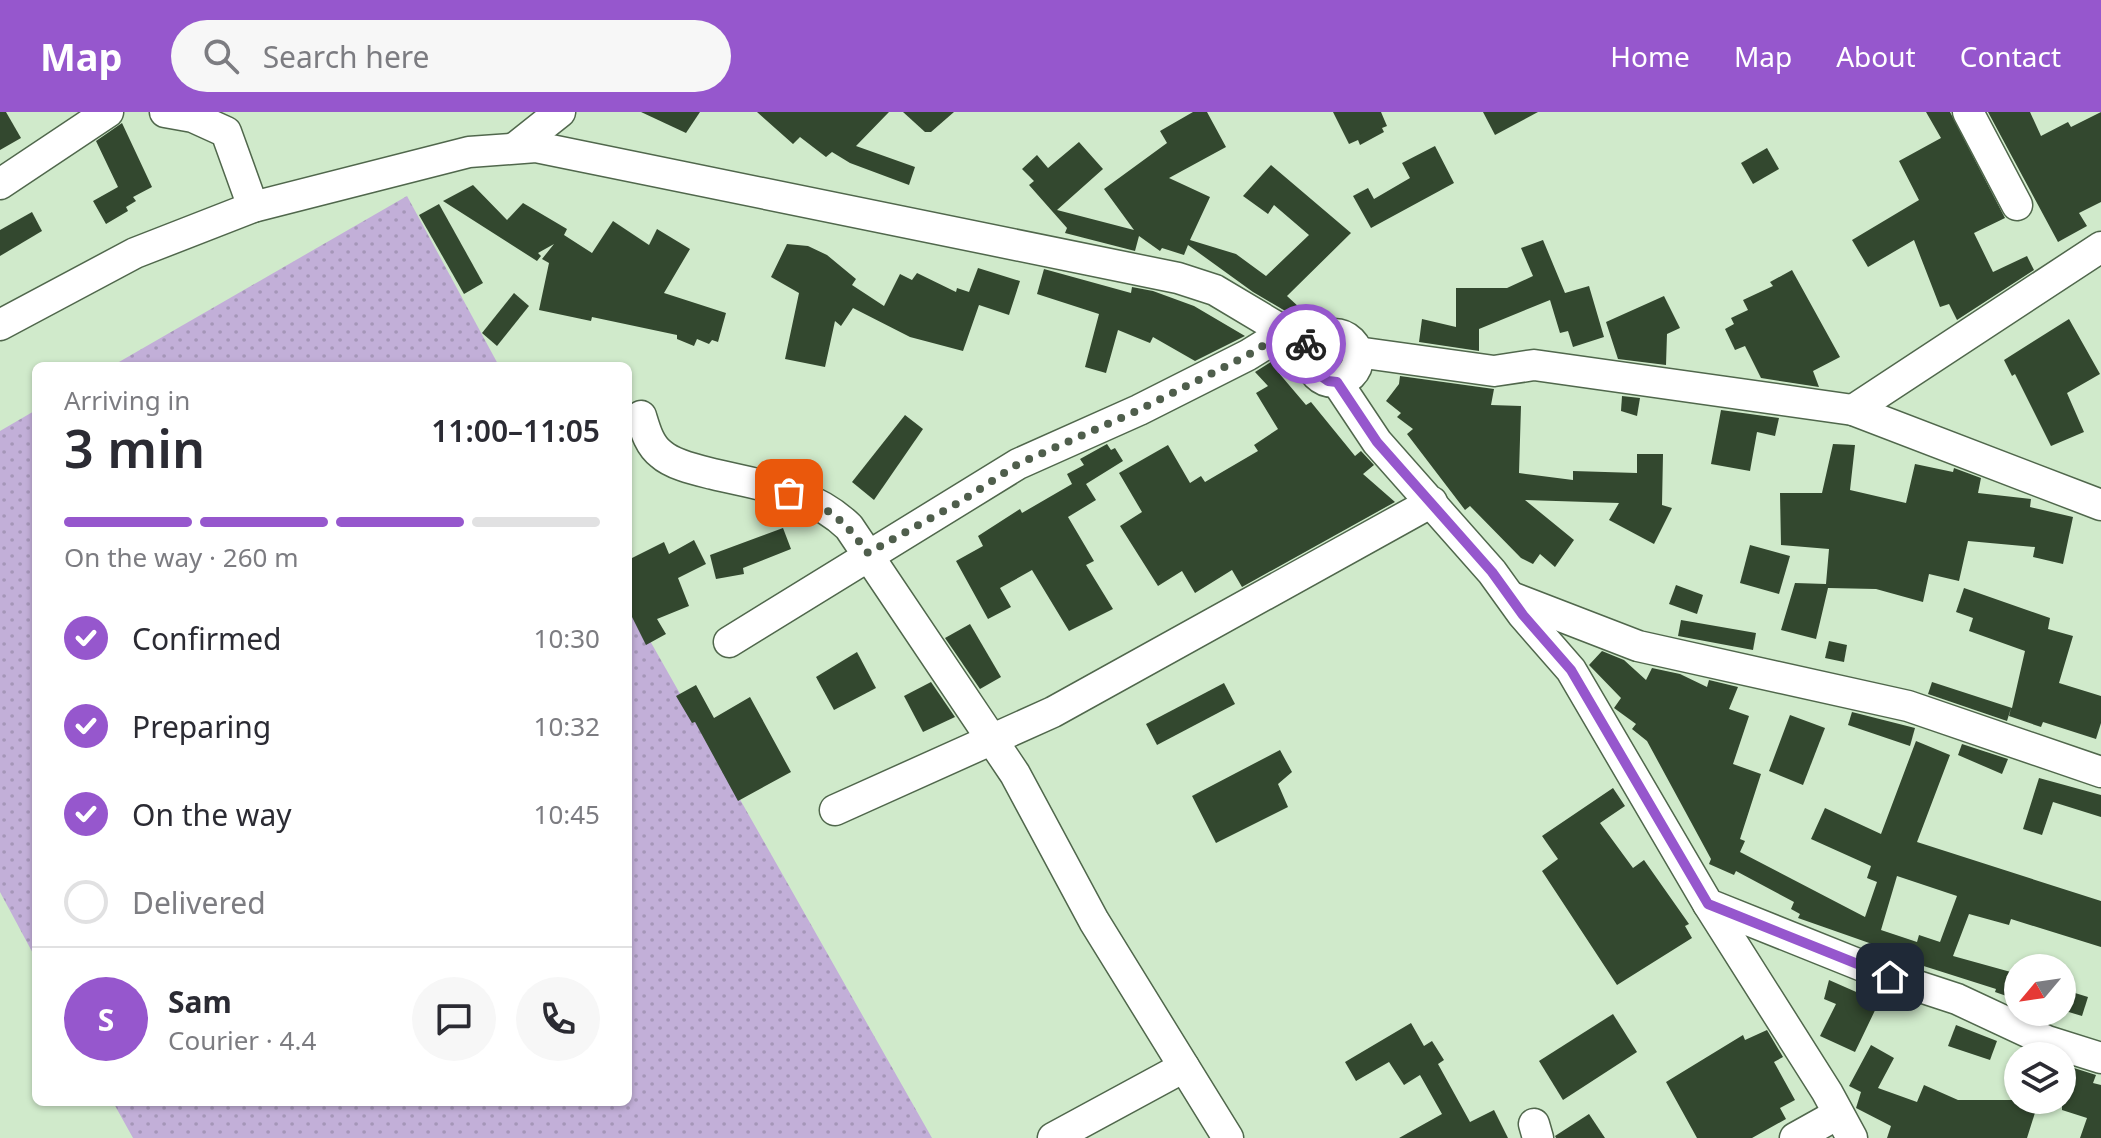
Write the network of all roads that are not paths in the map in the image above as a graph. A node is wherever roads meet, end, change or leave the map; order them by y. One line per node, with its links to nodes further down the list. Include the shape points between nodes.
1 (108, 112): 7 (street)
2 (165, 112): 5 (street)
3 (560, 112): 6 (street)
4 (1968, 112): 8 (street)
5 (228, 122): 9 (street)
6 (516, 147): 9 (street, via 469,152); 12 (street, via 629,164 1178,278 1215,290)
7 (0, 184)
8 (2017, 205)
9 (253, 207): 11 (street, via 135,253)
10 (2101, 247): 16 (street)
11 (0, 325)
12 (1285, 332): 13 (street); 20 (street, via 1152,403 1018,464)
13 (1312, 348): 14 (street, via 1324,336 1340,335); 15 (street, via 1314,371)
14 (1357, 352): 15 (street, via 1355,368); 16 (street, via 1494,371 1534,365)
15 (1337, 382): 18 (street, via 1358,418)
16 (1853, 410): 19 (street)
17 (641, 416): 20 (street, via 661,455 828,507)
18 (1432, 502): 21 (street); 23 (street, via 1053,712)
19 (2101, 505)
20 (868, 553): 22 (street); 23 (street)
21 (1511, 597): 24 (street, via 1638,646 1908,706); 26 (street, via 1571,670)
22 (729, 642)
23 (990, 741): 25 (street); 28 (street, via 1015,774 1094,921)
24 (2101, 772)
25 (835, 810)
26 (1708, 904): 27 (street); 29 (street)
27 (2101, 1058)
28 (1184, 1067): 30 (street); 31 (street)
29 (1845, 1126): 32 (street)
30 (1053, 1138)
31 (1228, 1138)
32 (1795, 1138)

